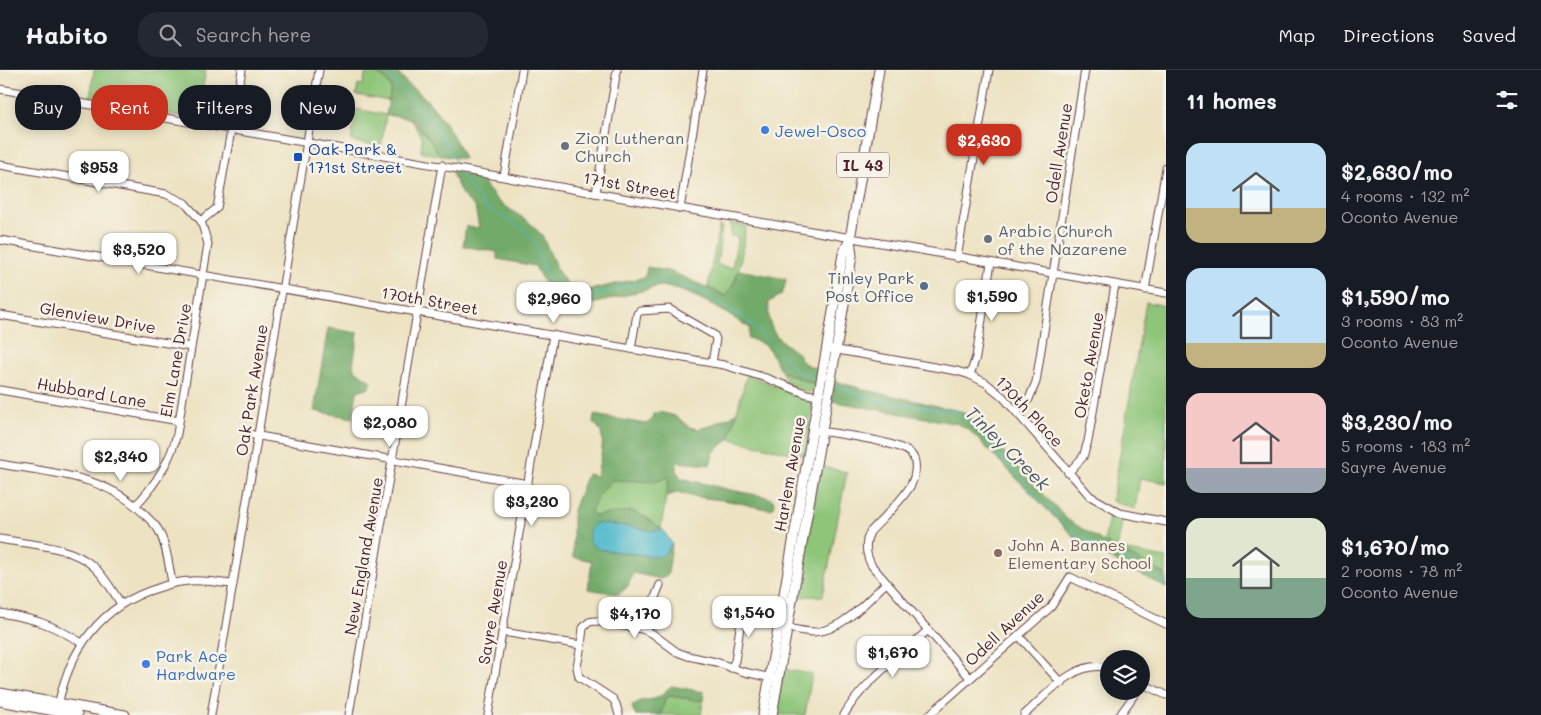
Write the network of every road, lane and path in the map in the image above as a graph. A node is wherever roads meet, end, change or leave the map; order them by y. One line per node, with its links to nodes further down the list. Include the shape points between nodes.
1 (242, 70): 9 (street)
2 (318, 70): 14 (street, Oak Park Avenue)
3 (522, 70): 18 (street)
4 (617, 70): 19 (street)
5 (703, 70): 20 (street)
6 (879, 70): 22 (main road, Harlem Avenue / IL 43)
7 (989, 70): 24 (street)
8 (1085, 70): 26 (street, Odell Avenue)
9 (239, 85)
10 (0, 88): 11 (street, 171st Street)
11 (178, 119)
12 (231, 130): 21 (street, via 217,208)
13 (243, 130): 14 (street, 171st Street)
14 (307, 141): 16 (street, 171st Street); 29 (street, Oak Park Avenue)
15 (0, 165): 21 (street, via 166,194 184,203)
16 (442, 165): 18 (street, 171st Street); 32 (street, New England Avenue)
17 (1166, 168): 30 (street)
18 (504, 176): 19 (street, 171st Street)
19 (596, 193): 20 (street, 171st Street)
20 (680, 208): 22 (street, 171st Street)
21 (201, 221): 27 (street, Elm Lane Drive, via 208,244)
22 (850, 239): 24 (street, 171st Street); 37 (main road, Harlem Avenue / IL 43, via 843,254)
23 (0, 240): 27 (street, 170th Street)
24 (957, 258): 25 (street, 171st Street)
25 (991, 263): 26 (street, 171st Street); 39 (street, via 976,357)
26 (1053, 274): 28 (street, 171st Street); 43 (street, Odell Avenue, via 1036,382 1028,399)
27 (204, 275): 29 (street, 170th Street); 35 (street, Elm Lane Drive)
28 (1115, 285): 30 (street, 171st Street); 51 (street, Oketo Avenue, via 1088,441 1082,457)
29 (282, 288): 32 (street, 170th Street); 48 (street, Oak Park Avenue)
30 (1145, 290): 31 (street, 171st Street)
31 (1166, 293)
32 (417, 311): 34 (street, 170th Street); 49 (street, New England Avenue)
33 (0, 314): 35 (street, Glenview Drive)
34 (553, 335): 36 (street, 170th Street); 52 (street, Sayre Avenue)
35 (191, 347): 44 (street, Elm Lane Drive)
36 (632, 349): 38 (street, 170th Street); 38 (street, via 637,314 665,308 714,335)
37 (831, 349): 39 (street, 170th Place); 40 (main road, Harlem Avenue / IL 43)
38 (712, 363): 42 (street, 170th Street, via 732,366)
39 (970, 375): 43 (street, 170th Place, via 993,388)
40 (825, 383): 42 (main road, Harlem Avenue / IL 43); 46 (main road, Harlem Avenue / IL 43)
41 (0, 390): 44 (street, Hubbard Lane)
42 (818, 396): 45 (main road, Harlem Avenue / IL 43)
43 (1016, 412): 51 (street, 170th Place)
44 (179, 421): 53 (street, Elm Lane Drive, via 162,473)
45 (812, 430): 46 (street); 64 (main road, Harlem Avenue / IL 43)
46 (822, 431): 57 (street, via 890,444 916,454 912,484 867,538 867,556); 64 (main road, Harlem Avenue / IL 43)
47 (248, 434): 48 (street)
48 (258, 436): 49 (street); 58 (street, Oak Park Avenue)
49 (393, 460): 52 (street); 85 (street, New England Avenue)
50 (0, 464): 53 (street, via 86,479 109,488)
51 (1068, 473): 54 (street, 170th Place, via 1090,496 1112,509 1128,516)
52 (528, 484): 67 (street, Sayre Avenue)
53 (136, 505): 56 (street, via 159,530)
54 (1166, 522)
55 (0, 539): 61 (street, via 79,556 100,572)
56 (172, 583): 58 (street); 61 (street)
57 (886, 583): 64 (street, via 836,627 813,632); 66 (street)
58 (233, 584): 84 (street, Oak Park Avenue)
59 (660, 585): 65 (street)
60 (744, 600): 72 (street, via 735,661)
61 (121, 604): 69 (street)
62 (0, 613): 69 (street, via 42,622)
63 (1166, 624): 68 (street, Odell Avenue, via 1070,577 1051,607)
64 (783, 627): 73 (main road, Harlem Avenue / IL 43)
65 (642, 629): 70 (street, via 589,622 583,628); 72 (street, via 677,652)
66 (928, 630): 74 (street); 90 (street, via 865,688)
67 (503, 632): 70 (street); 86 (street, Sayre Avenue)
68 (1018, 635): 74 (street, Odell Avenue); 75 (street)
69 (82, 644): 81 (street, via 67,672)
70 (581, 645): 87 (street, via 577,667 579,677 607,693)
71 (1100, 666): 75 (street, via 1076,671)
72 (731, 668): 73 (street)
73 (774, 678): 88 (main road, Harlem Avenue / IL 43); 89 (main road, Harlem Avenue / IL 43)
74 (970, 678): 91 (street, Odell Avenue)
75 (1061, 683): 92 (street)
76 (1150, 687): 78 (street)
77 (0, 693): 81 (main road)
78 (1166, 695)
79 (1131, 700): 93 (street)
80 (0, 701): 81 (main road)
81 (58, 707): 82 (main road); 83 (main road)
82 (77, 715)
83 (125, 715)
84 (211, 715)
85 (349, 715)
86 (488, 715)
87 (620, 715)
88 (763, 715)
89 (772, 715)
90 (844, 715)
91 (929, 715)
92 (1024, 715)
93 (1120, 715)

